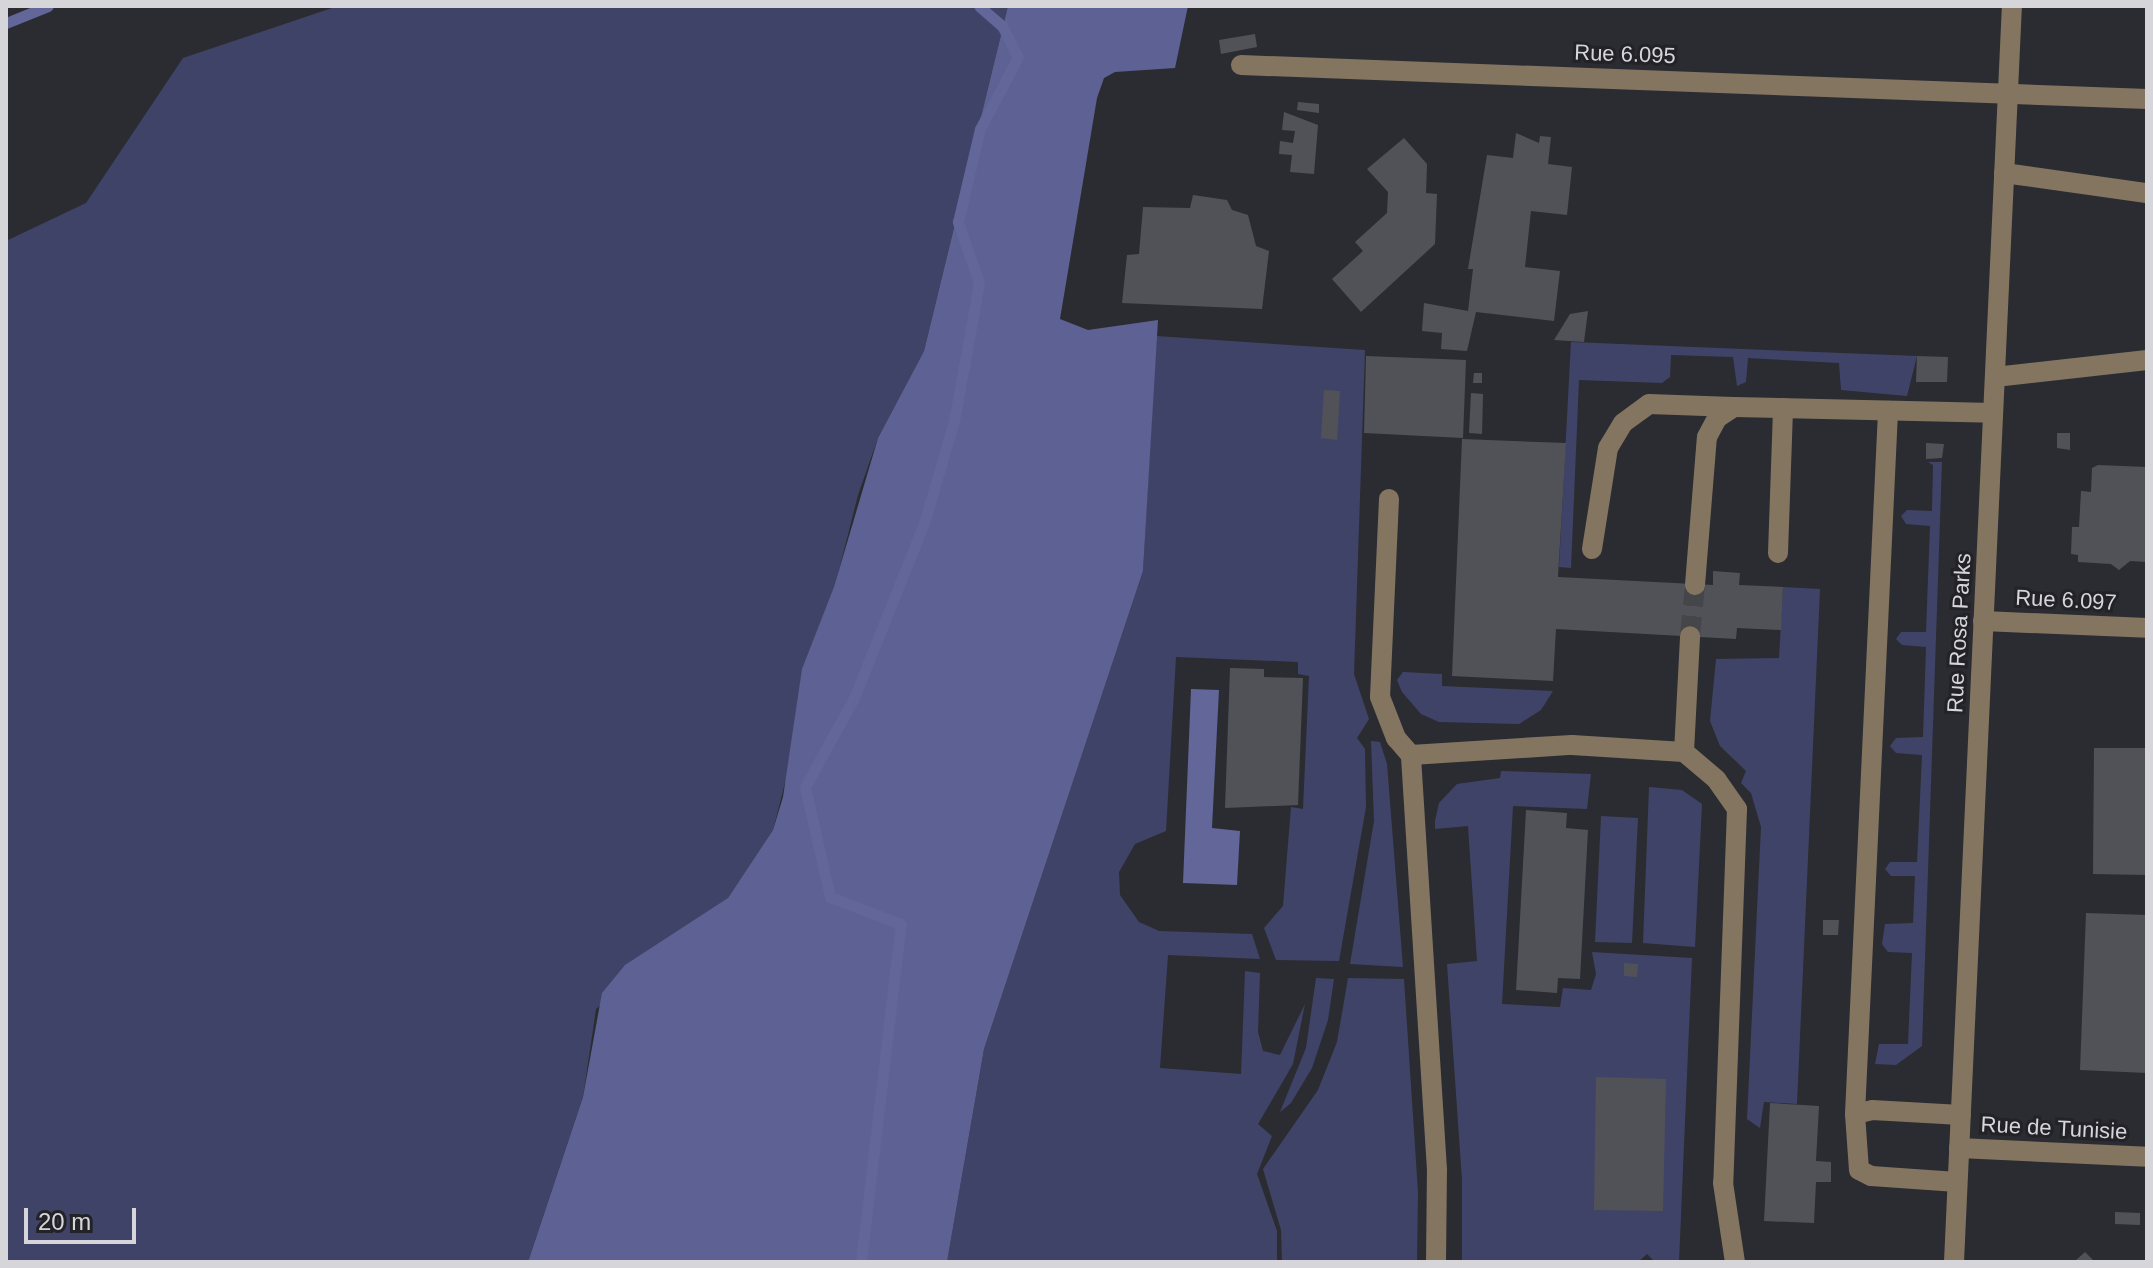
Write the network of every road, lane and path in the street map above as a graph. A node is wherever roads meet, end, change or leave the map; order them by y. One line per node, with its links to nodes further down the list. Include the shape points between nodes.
1 (2012, 6): 3 (street, Rue Rosa Parks)
2 (1241, 65): 3 (street, Rue 6.095)
3 (2008, 91): 4 (street, Rue 6.095); 5 (street, Rue Rosa Parks)
4 (2147, 99)
5 (2004, 173): 6 (street); 8 (street, Rue Rosa Parks)
6 (2147, 193)
7 (2147, 360): 8 (street)
8 (1995, 377): 12 (street, Rue Rosa Parks)
9 (1734, 407): 10 (street); 14 (street, via 1649,404 1623,423 1608,448); 16 (street, via 1717,418 1707,437)
10 (1783, 408): 11 (street); 15 (street)
11 (1888, 411): 12 (street); 22 (street)
12 (1993, 413): 17 (street, Rue Rosa Parks)
13 (1389, 499): 21 (street, via 1380,697 1396,738)
14 (1592, 549)
15 (1778, 553)
16 (1695, 585)
17 (1983, 621): 18 (street, Rue 6.097); 23 (street, Rue Rosa Parks)
18 (2147, 628)
19 (1690, 636): 20 (street)
20 (1684, 752): 21 (street, via 1572,745); 28 (street, via 1716,779 1737,809 1723,1183)
21 (1411, 755): 27 (street, via 1437,1170)
22 (1855, 1114): 23 (street, via 1872,1110); 26 (street, via 1859,1170 1871,1176)
23 (1961, 1115): 24 (street, Rue Rosa Parks)
24 (1959, 1148): 25 (street, Rue de Tunisie); 26 (street, Rue Rosa Parks)
25 (2147, 1157)
26 (1957, 1182): 29 (street, Rue Rosa Parks)
27 (1436, 1262)
28 (1735, 1262)
29 (1954, 1262)

